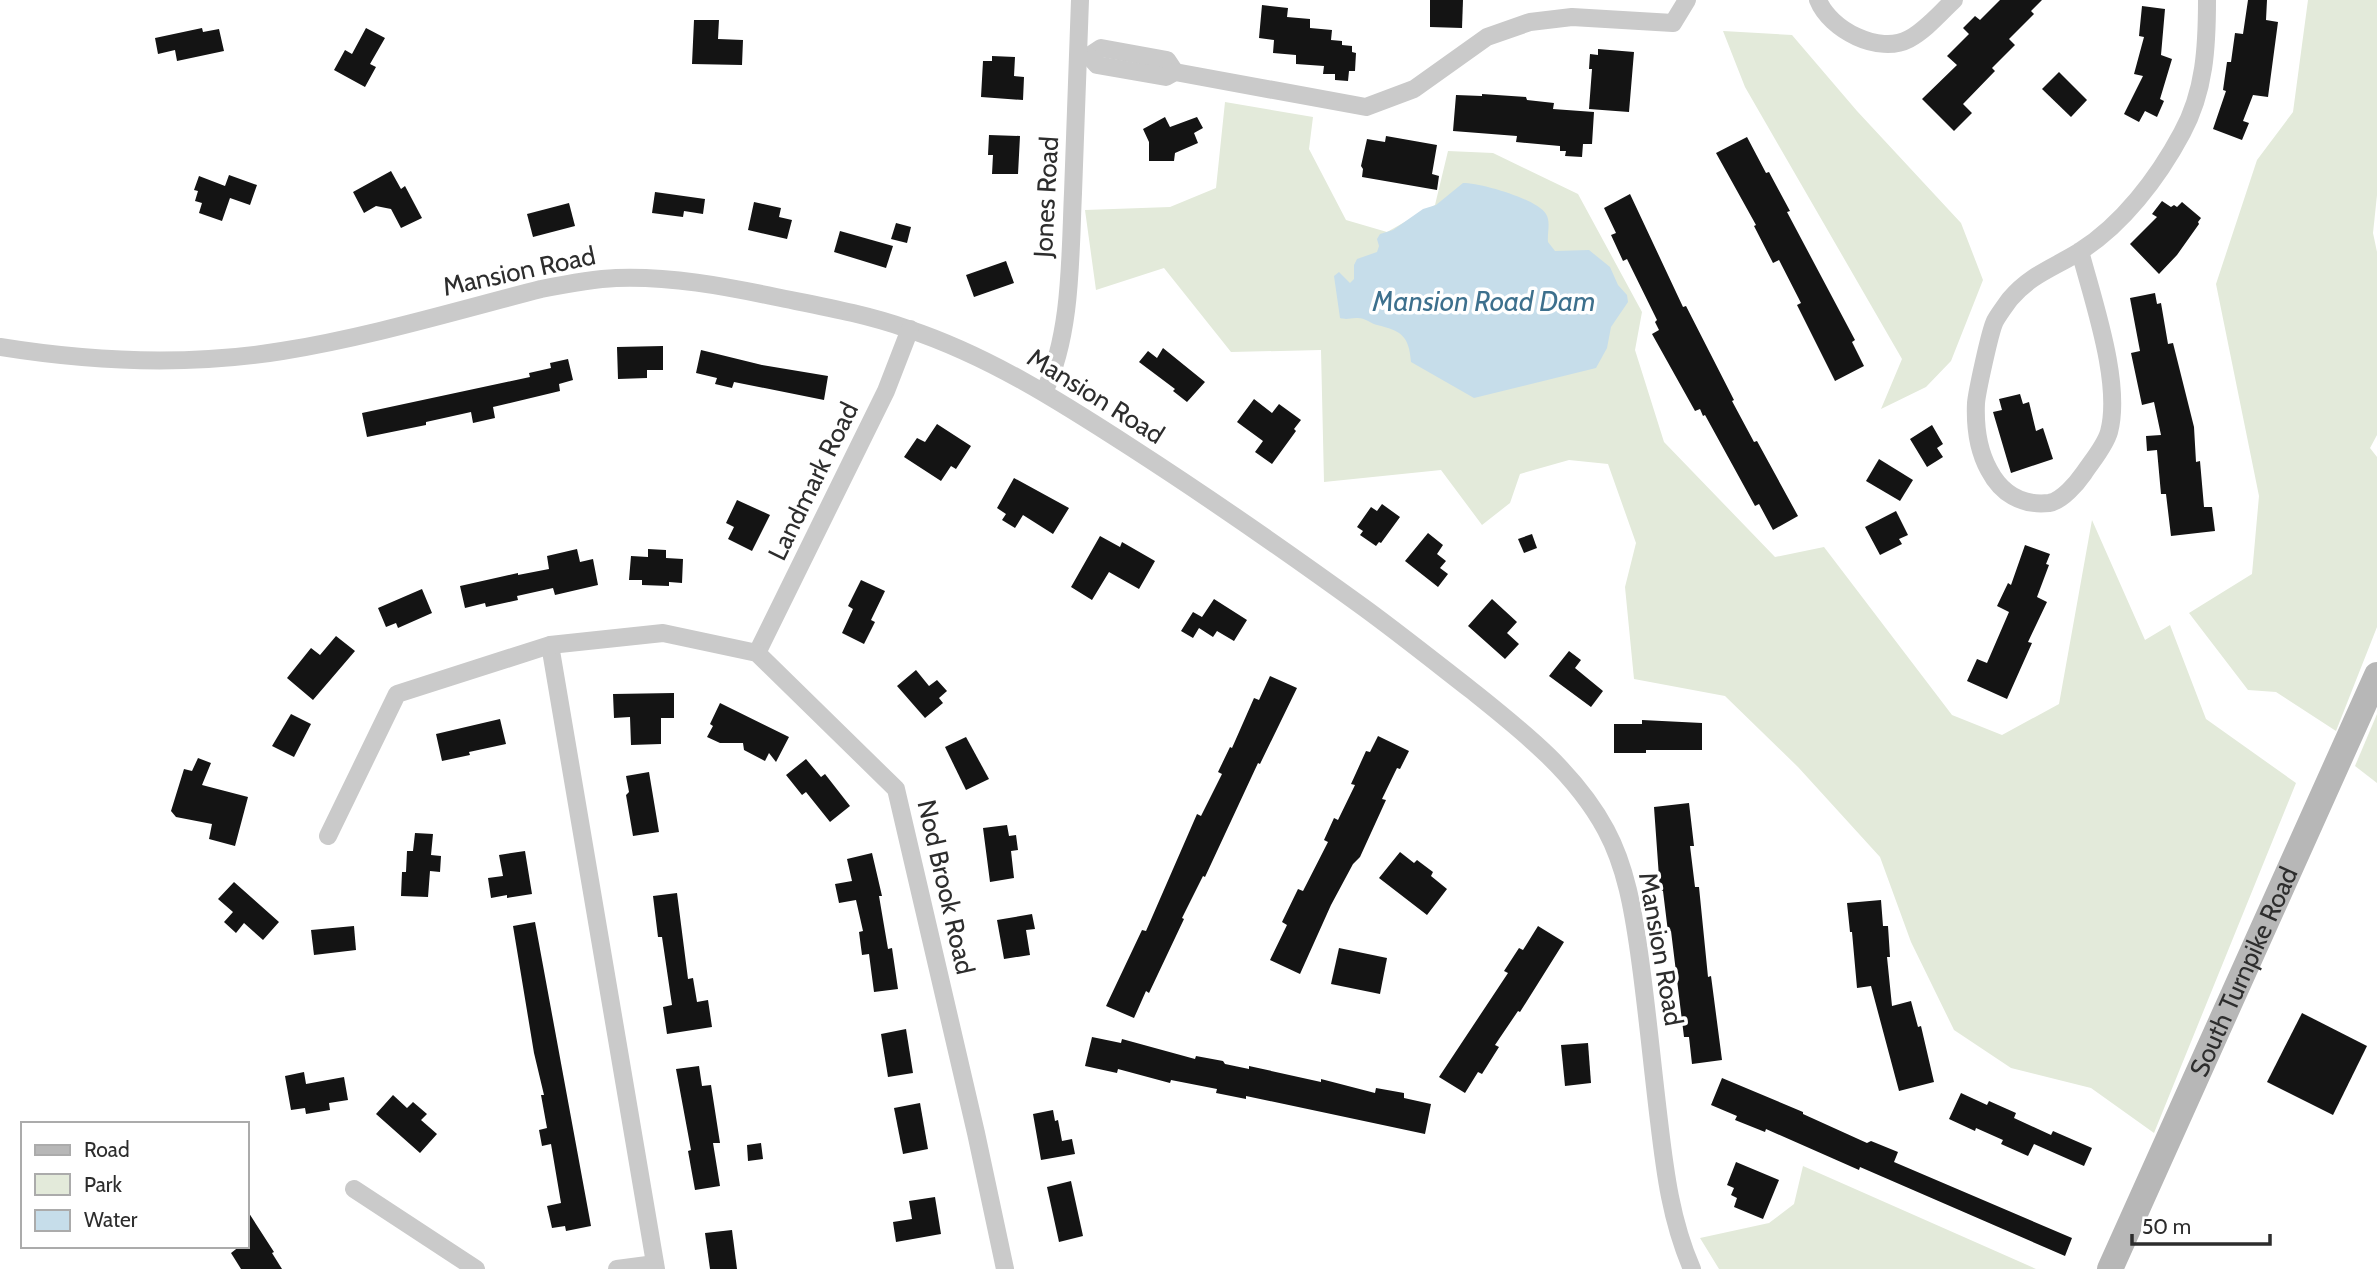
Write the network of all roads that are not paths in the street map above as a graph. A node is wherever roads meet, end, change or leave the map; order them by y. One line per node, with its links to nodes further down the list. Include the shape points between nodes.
1 (1080, 0): 6 (street, Jones Road)
2 (1687, 0): 6 (street, via 1673,23 1572,17 1530,22 1487,37 1414,89 1366,107 1175,72 1167,60 1101,48)
3 (1818, 0): 4 (street, via 1836,25 1883,44 1907,40)
4 (1954, 0)
5 (2207, 0): 7 (street, via 2204,75 2182,133 2143,194)
6 (1084, 56): 10 (street, Jones Road, via 1063,330 1059,357)
7 (2080, 251): 7 (street, via 2038,273 1994,322 1976,402 1982,457 1991,474 2009,496 2029,502 2051,503 2076,485 2108,436 2111,390)
8 (910, 329): 9 (street, Mansion Road, via 717,286 659,278 613,278 541,289 334,341 233,357 128,360); 10 (street, Mansion Road, via 980,358); 12 (street, Landmark Road, via 886,391)
9 (0, 347)
10 (1044, 392): 20 (street, Mansion Road, via 1259,532 1391,628 1528,737 1575,783 1605,829 1629,891 1666,1179 1681,1245)
11 (550, 645): 12 (street, via 663,633); 14 (street, via 397,694); 16 (street)
12 (757, 653): 19 (street, Nod Brook Road, via 896,789)
13 (2377, 675): 21 (main road, South Turnpike Road)
14 (328, 836)
15 (354, 1189): 17 (street)
16 (655, 1266): 18 (street)
17 (476, 1269)
18 (617, 1269)
19 (1005, 1269)
20 (1692, 1269)
21 (2110, 1269)

